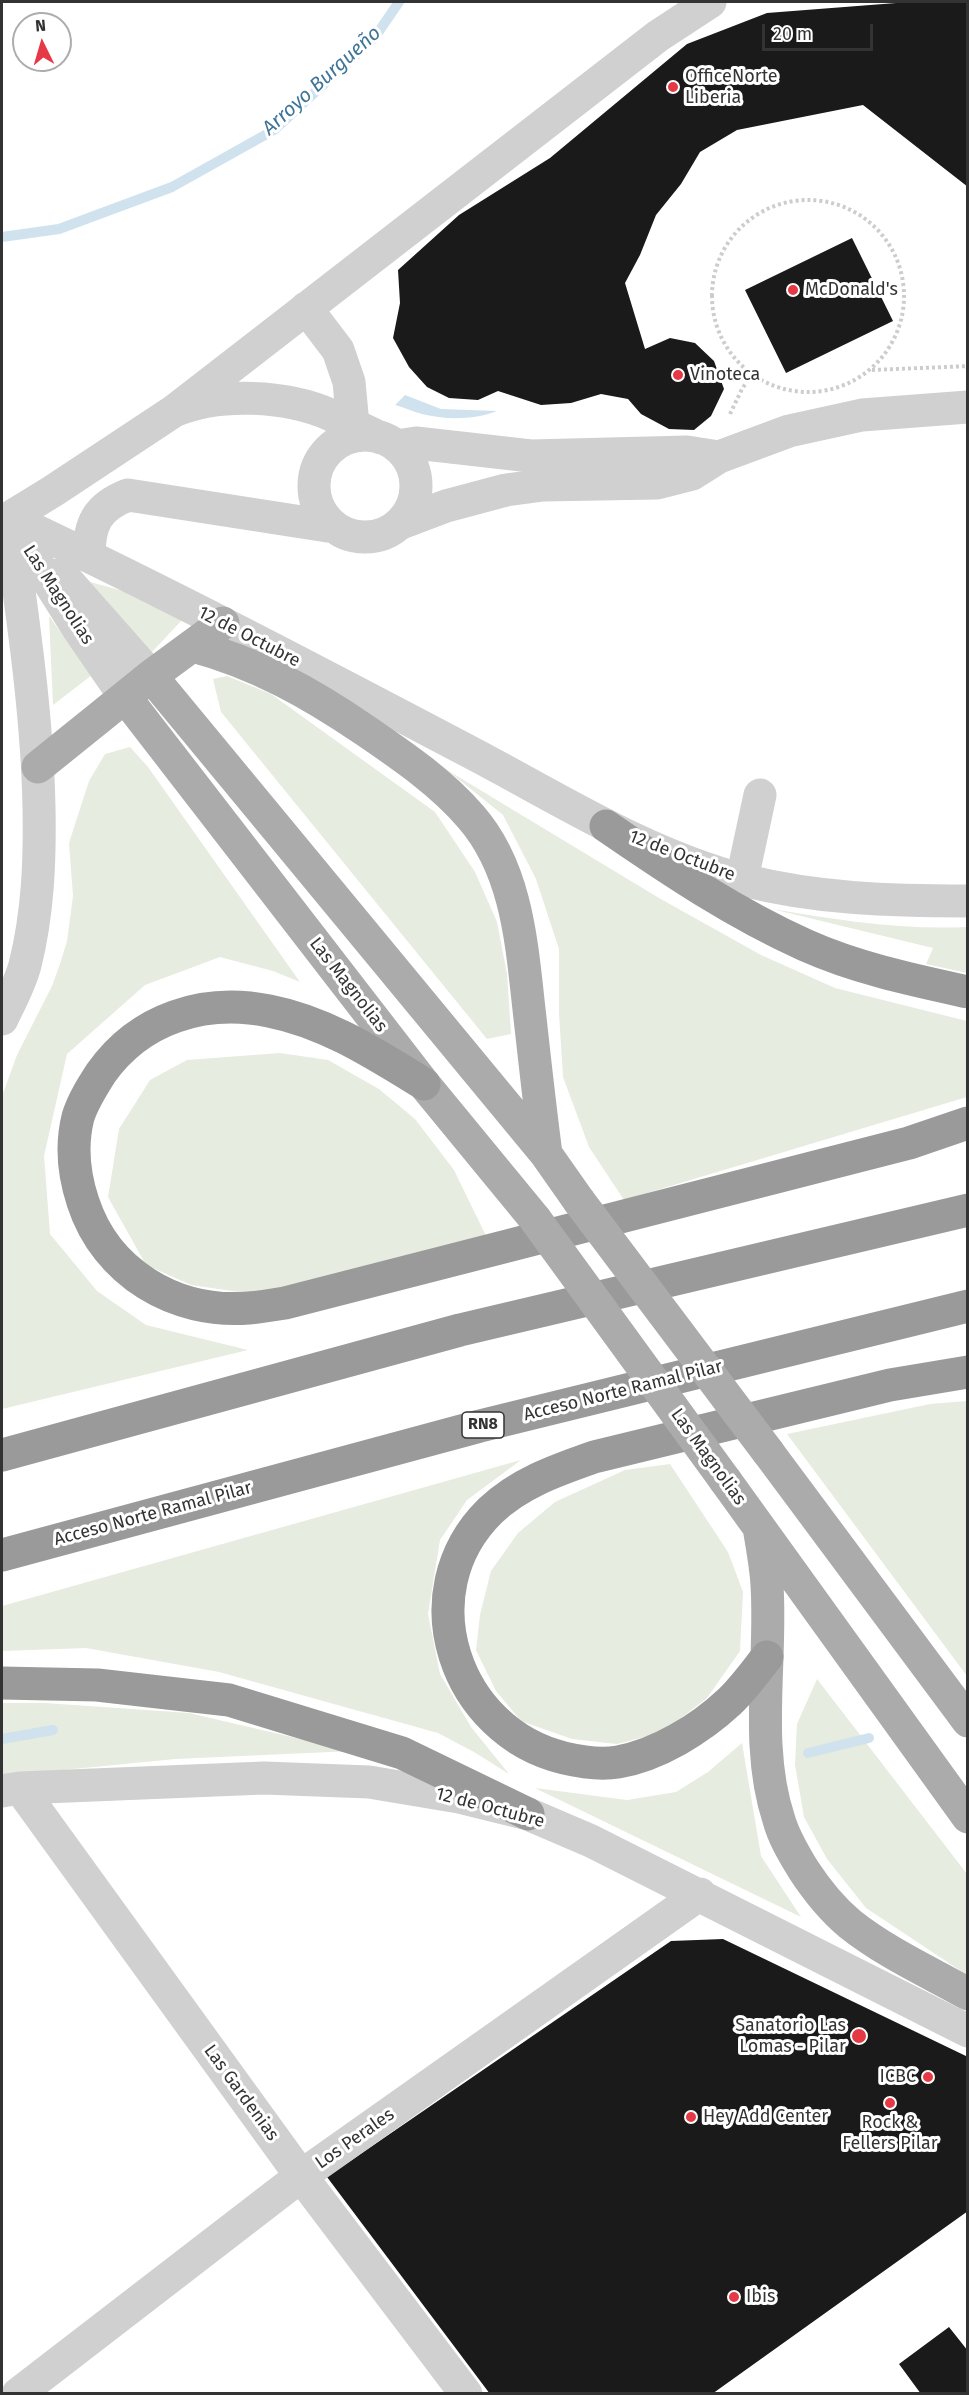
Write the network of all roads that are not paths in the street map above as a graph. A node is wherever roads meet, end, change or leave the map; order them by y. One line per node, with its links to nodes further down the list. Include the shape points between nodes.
1 (711, 2): 2 (street, via 658,36)
2 (306, 308): 4 (street); 5 (street, via 338,350 349,382)
3 (968, 407): 6 (street, via 862,415 789,431)
4 (174, 411): 5 (street, via 216,399 254,399 329,414); 7 (street, via 54,491)
5 (377, 436): 6 (street, via 531,456 687,453); 8 (street, via 406,455 413,467 413,504); 9 (street, via 350,437 337,443 319,464 314,491 321,510)
6 (718, 457): 8 (street, via 692,474 657,483 543,485 506,490)
7 (5, 513): 10 (street, 12 de Octubre); 13 (street, Las Magnolias); 14 (street, Las Magnolias); 15 (street, via 27,646)
8 (401, 523): 9 (street, via 368,537)
9 (334, 527): 10 (street, via 128,495 97,515 89,536)
10 (89, 556): 11 (street, 12 de Octubre)
11 (223, 623): 12 (main road); 17 (street, 12 de Octubre)
12 (193, 646): 13 (main road); 24 (main road, via 225,654 272,674 330,706 433,779 473,819 501,866 516,914)
13 (151, 676): 14 (main road); 24 (main road, Las Magnolias)
14 (125, 697): 15 (main road); 22 (main road, Las Magnolias)
15 (38, 767): 21 (street, via 38,900 24,968)
16 (760, 795): 18 (street)
17 (606, 826): 18 (street, 12 de Octubre, via 671,855); 20 (highway, via 751,919 808,946 912,980)
18 (742, 879): 19 (street, 12 de Octubre, via 860,899)
19 (968, 901)
20 (968, 992)
21 (2, 1019)
22 (424, 1084): 23 (highway, via 348,1040 293,1017 243,1007 174,1015 153,1026 108,1064 78,1117 75,1176 87,1216 109,1252 138,1280 177,1298 225,1308 249,1308 285,1303 897,1146); 29 (main road, Las Magnolias, bridge, via 535,1220)
23 (968, 1123)
24 (546, 1154): 33 (main road, Las Magnolias, bridge)
25 (968, 1210): 28 (highway, via 460,1329)
26 (968, 1306): 30 (highway, Acceso Norte Ramal Pilar / RN8, via 480,1426)
27 (968, 1372): 31 (highway, via 890,1385 565,1467 521,1487 490,1512 467,1542 452,1580 448,1631 470,1689 511,1736 531,1748 570,1760 619,1762 670,1743 729,1702)
28 (2, 1455)
29 (759, 1527): 31 (main road, via 767,1584); 36 (main road, Las Magnolias)
30 (2, 1555)
31 (767, 1657): 38 (main road, via 770,1781 779,1821 797,1859 850,1925)
32 (2, 1683): 35 (highway, via 97,1685 229,1700 402,1753)
33 (968, 1721)
34 (11, 1789): 35 (street, 12 de Octubre, via 264,1778 359,1782 459,1797); 40 (street, Las Gardenias)
35 (528, 1814): 37 (street, 12 de Octubre)
36 (968, 1817)
37 (700, 1894): 39 (street, 12 de Octubre); 40 (street, Los Perales)
38 (968, 1994)
39 (968, 2031)
40 (302, 2176): 41 (street, Los Perales); 42 (street, Las Gardenias)
41 (18, 2394)
42 (466, 2394)

